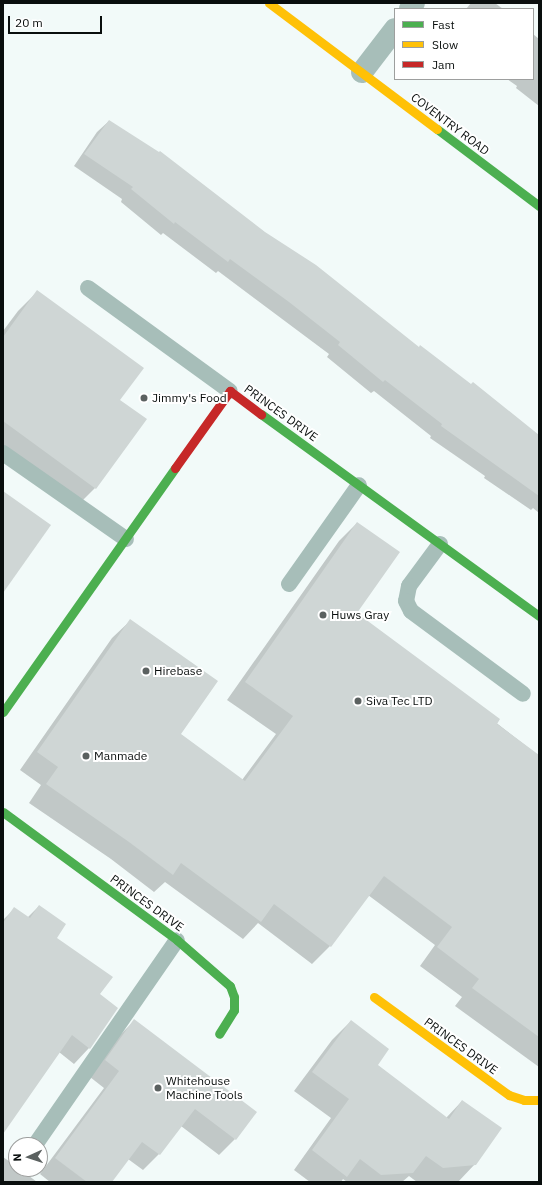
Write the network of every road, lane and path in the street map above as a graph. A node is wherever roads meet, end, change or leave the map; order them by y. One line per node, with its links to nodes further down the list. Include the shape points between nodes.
1 (270, 3): 3 (street, COVENTRY ROAD)
2 (394, 30): 3 (street)
3 (362, 72): 4 (street, COVENTRY ROAD)
4 (539, 206)
5 (88, 288): 6 (lane)
6 (230, 391): 8 (street, PRINCES DRIVE); 9 (street, PRINCES DRIVE)
7 (3, 453): 9 (lane)
8 (359, 485): 10 (street, PRINCES DRIVE); 11 (lane)
9 (126, 539): 14 (street, PRINCES DRIVE)
10 (440, 544): 12 (street, PRINCES DRIVE); 13 (lane, via 409,586 406,601 411,611)
11 (289, 584)
12 (539, 616)
13 (523, 694)
14 (4, 710)
15 (3, 812): 16 (street, PRINCES DRIVE)
16 (177, 940): 18 (street, PRINCES DRIVE, via 230,986 234,997 234,1010); 20 (lane)
17 (374, 997): 19 (street, PRINCES DRIVE, via 492,1084 524,1100)
18 (219, 1034)
19 (539, 1100)
20 (41, 1137)

